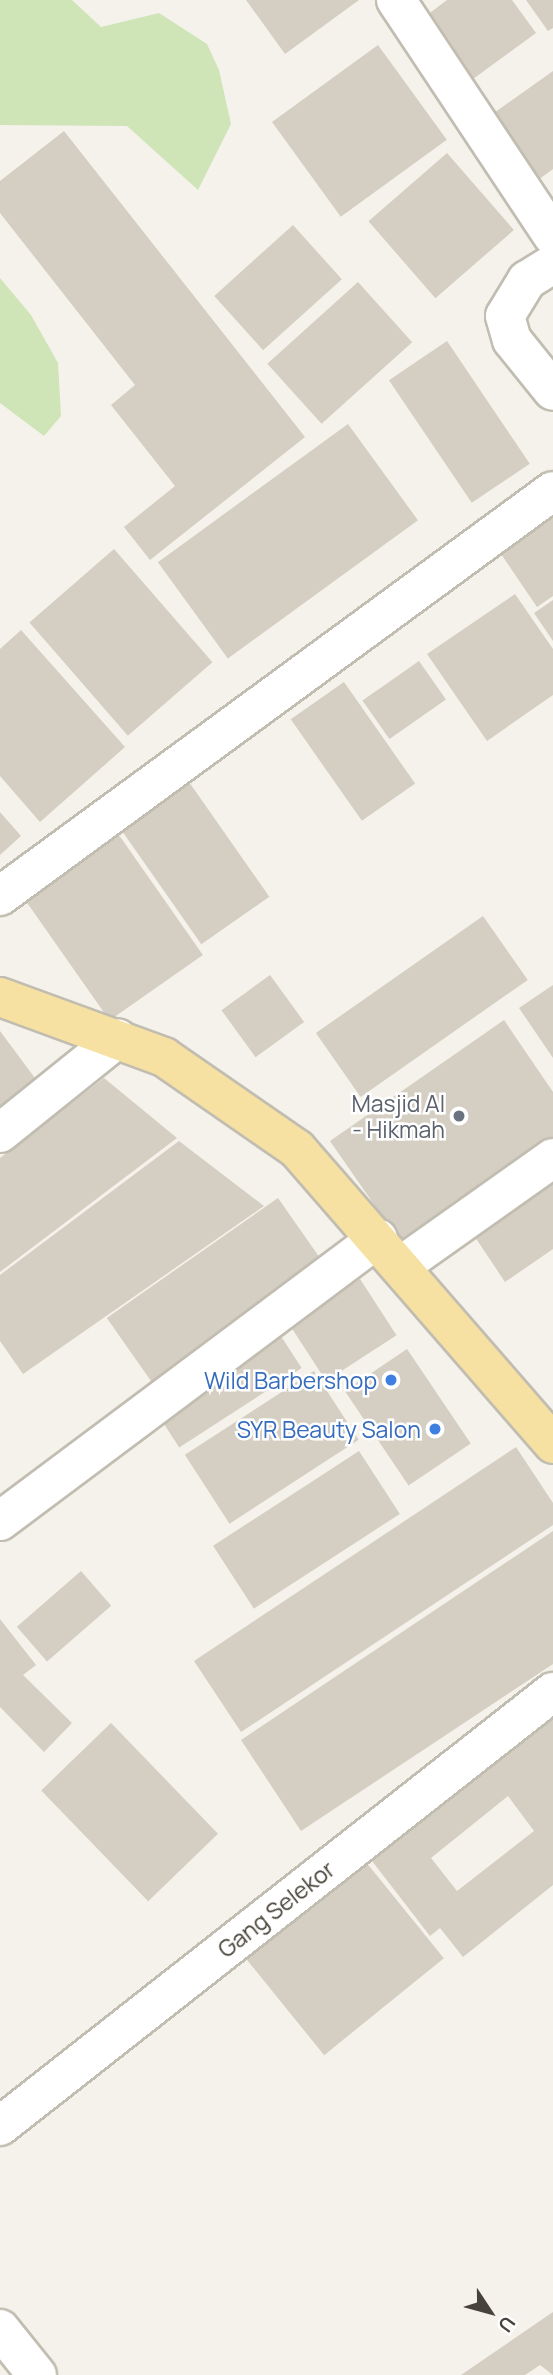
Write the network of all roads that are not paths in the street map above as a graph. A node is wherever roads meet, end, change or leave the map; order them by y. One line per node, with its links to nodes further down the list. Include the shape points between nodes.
1 (396, 0): 2 (street)
2 (553, 236)
3 (553, 264): 4 (street, via 527,280 505,316 512,340)
4 (553, 391)
5 (553, 491): 6 (street)
6 (0, 896)
7 (0, 997): 8 (main road)
8 (118, 1038): 9 (street); 11 (main road, via 164,1057 240,1104 297,1149)
9 (0, 1133)
10 (553, 1158): 11 (street)
11 (390, 1251): 12 (main road); 13 (street)
12 (553, 1444)
13 (0, 1521)
14 (553, 1692): 15 (street, Gang Selekor)
15 (0, 2126)
16 (0, 2329): 17 (street)
17 (37, 2375)

